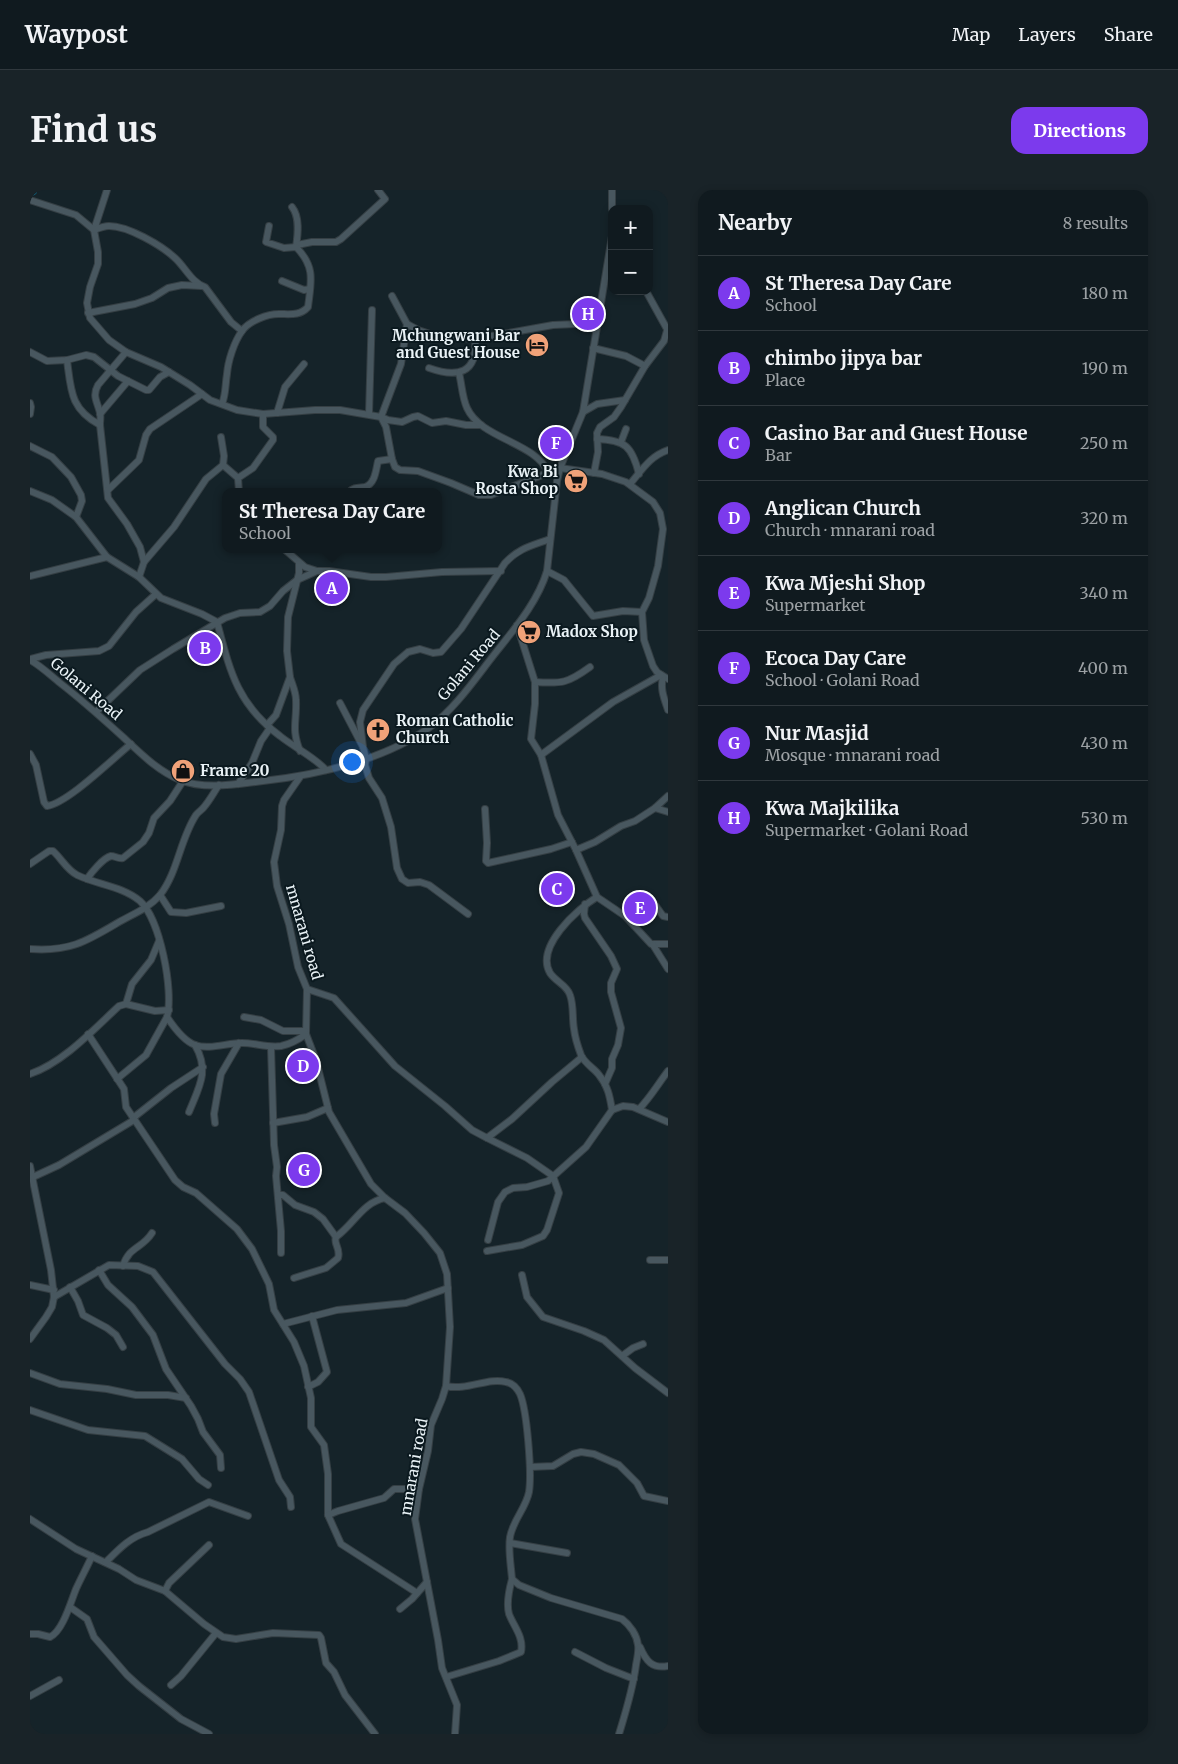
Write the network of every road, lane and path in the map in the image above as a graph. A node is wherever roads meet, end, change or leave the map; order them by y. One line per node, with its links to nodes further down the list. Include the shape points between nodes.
1 (107, 190): 10 (street)
2 (378, 190): 5 (street)
3 (387, 190): 5 (street)
4 (612, 190): 7 (street)
5 (385, 199): 11 (street, via 342,239)
6 (30, 200): 10 (street, via 76,215)
7 (612, 205)
8 (292, 207): 11 (street, via 296,212)
9 (268, 226): 11 (street, via 266,242 284,248)
10 (94, 230): 14 (street, via 116,226 146,239 176,259); 19 (street, via 98,264 90,287)
11 (297, 246): 15 (street, via 312,274)
12 (610, 250): 20 (street, Golani Road)
13 (282, 281): 15 (street, via 304,290)
14 (201, 286): 19 (street, via 168,288 135,304); 23 (street, via 209,291 231,322)
15 (310, 289): 23 (street, via 308,307 304,311 266,316)
16 (648, 295): 22 (street)
17 (392, 296): 21 (street)
18 (372, 310): 45 (street)
19 (88, 313): 27 (street, via 109,340)
20 (598, 323): 24 (street, via 554,326); 25 (street, Golani Road)
21 (407, 324): 24 (street, via 436,336); 46 (street, via 401,364)
22 (667, 328): 30 (street, via 664,341)
23 (242, 331): 39 (street, via 227,374 226,396)
24 (475, 339): 34 (street, via 475,358 471,366)
25 (593, 348): 30 (street, via 626,356); 40 (street, Golani Road)
26 (30, 352): 28 (street, via 47,361)
27 (126, 352): 32 (street); 33 (street)
28 (67, 360): 32 (street, via 86,355); 47 (street, via 76,404 89,419)
29 (304, 364): 41 (street, via 285,387)
30 (646, 366): 37 (street)
31 (429, 368): 34 (street)
32 (111, 370): 35 (street); 43 (street, via 94,394)
33 (169, 372): 35 (street, via 149,390); 36 (street)
34 (459, 373): 48 (street, via 466,408)
35 (128, 381): 43 (street)
36 (202, 394): 39 (street); 65 (street, via 150,429 139,460)
37 (625, 400): 40 (street, via 597,404); 51 (street, via 614,417 600,427)
38 (30, 403): 42 (street)
39 (222, 404): 44 (street)
40 (583, 412): 57 (street, Golani Road)
41 (277, 413): 44 (street); 45 (street, via 340,410)
42 (30, 414)
43 (100, 414): 47 (street)
44 (263, 414): 61 (street, via 263,427 273,440 253,468)
45 (369, 414): 46 (street)
46 (381, 417): 48 (street, via 402,422 418,416 432,423 446,421); 55 (street)
47 (100, 425): 65 (street)
48 (481, 425): 58 (street, via 536,458)
49 (626, 429): 52 (street)
50 (221, 437): 56 (street)
51 (597, 439): 52 (street); 59 (street)
52 (621, 442): 60 (street, via 633,455)
53 (30, 446): 67 (street, via 52,457 71,477 82,501)
54 (668, 450): 60 (street, via 650,459)
55 (392, 459): 58 (street, via 400,470 418,471 479,495 491,495); 64 (street, via 378,461 372,482)
56 (223, 465): 61 (street); 72 (street, via 206,479 174,527)
57 (560, 468): 58 (street); 59 (street); 69 (street, Golani Road)
58 (548, 472)
59 (594, 473): 62 (street)
60 (639, 474): 62 (street)
61 (238, 478): 63 (street)
62 (630, 484): 68 (street, via 656,505)
63 (239, 488)
64 (355, 488)
65 (108, 490): 72 (street, via 108,498 136,539)
66 (30, 491): 67 (street, via 52,500)
67 (76, 517): 71 (street)
68 (666, 532): 81 (street, via 649,598)
69 (550, 539): 75 (street, via 518,551); 76 (street, Golani Road)
70 (288, 553): 73 (street)
71 (107, 557): 77 (street); 78 (street)
72 (144, 562): 78 (street)
73 (299, 563): 74 (street); 79 (street)
74 (317, 571): 75 (street, via 386,577); 79 (street)
75 (501, 571): 94 (street, via 441,652 420,649 408,652 394,664 363,710 360,722)
76 (547, 571): 81 (street, via 564,580 593,616 623,611); 83 (street, Golani Road, via 537,595)
77 (30, 576)
78 (139, 577): 80 (street)
79 (297, 580): 82 (street, via 260,612 240,613); 86 (street, via 288,617)
80 (156, 594): 82 (street); 84 (street, via 104,649)
81 (642, 612): 87 (street, via 646,648 653,666)
82 (217, 622): 91 (street, via 140,670); 92 (street, via 226,661 240,693)
83 (517, 625): 88 (street); 98 (street, Golani Road, via 463,695 431,726 408,742)
84 (30, 659): 91 (street, Golani Road)
85 (590, 667): 88 (street, via 563,683)
86 (290, 677): 92 (street); 95 (street, via 296,701 295,738)
87 (664, 677): 90 (street, via 661,686); 97 (street, via 612,702)
88 (535, 682): 97 (street, via 530,733)
89 (340, 703): 94 (street)
90 (668, 710)
91 (96, 712): 93 (street, Golani Road)
92 (269, 726): 95 (street); 102 (street)
93 (131, 744): 96 (street, via 74,793 47,806); 101 (street, Golani Road, via 157,767)
94 (363, 748): 98 (street)
95 (300, 751): 99 (street, via 316,759)
96 (30, 754)
97 (541, 755): 108 (street, via 558,815)
98 (366, 759): 99 (street, Golani Road); 118 (street, via 369,778 388,814 394,856 402,879 408,883 429,885)
99 (326, 770): 100 (street, Golani Road)
100 (300, 777): 102 (street, Golani Road); 125 (street, mnarani road, via 284,800 274,862 298,967)
101 (183, 781): 103 (street, Golani Road); 111 (street, via 154,818 143,842 123,858 111,856 106,859)
102 (238, 784): 103 (street, Golani Road)
103 (219, 785): 112 (street, via 197,814)
104 (668, 796): 105 (street)
105 (655, 808): 107 (street); 109 (street)
106 (485, 809): 108 (street, via 488,864)
107 (668, 812)
108 (572, 842): 109 (street)
109 (576, 850): 113 (street)
110 (30, 864): 111 (street, via 53,851 75,874)
111 (87, 879): 117 (street, via 127,892)
112 (160, 895): 116 (street, via 171,912 179,914); 117 (street)
113 (596, 897): 115 (street); 122 (street, via 625,916 646,941)
114 (651, 899): 119 (street)
115 (585, 904): 134 (street, via 565,922 550,949 547,964 550,972 568,989); 139 (street, via 585,918 617,969 611,992 621,1028)
116 (221, 906)
117 (146, 907): 120 (street); 123 (street, via 79,944 59,949)
118 (468, 914)
119 (668, 918)
120 (159, 941): 126 (street, via 151,960 132,984); 127 (street, via 165,965)
121 (668, 944): 122 (street)
122 (654, 945): 124 (street)
123 (30, 949)
124 (668, 969)
125 (307, 989): 129 (street, mnarani road); 148 (street, via 332,996 396,1066 472,1130)
126 (126, 1004): 127 (street); 130 (street, via 119,1006)
127 (168, 1014): 132 (street); 138 (street, via 146,1055)
128 (244, 1017): 129 (street, via 261,1020 283,1031)
129 (305, 1033): 133 (street, via 290,1044); 140 (street, mnarani road, via 316,1060)
130 (88, 1034): 137 (street, via 58,1059); 138 (street)
131 (239, 1043): 132 (street); 133 (street); 146 (street, via 221,1074)
132 (195, 1045): 135 (street)
133 (271, 1047): 147 (street)
134 (582, 1057): 139 (street); 148 (street)
135 (203, 1067): 143 (street, via 200,1088); 144 (street)
136 (668, 1071): 141 (street)
137 (30, 1074)
138 (117, 1079): 144 (street, via 124,1089 126,1108)
139 (605, 1084): 142 (street)
140 (328, 1108): 147 (street, via 306,1117); 153 (street, mnarani road, via 371,1184)
141 (639, 1109): 142 (street, via 623,1106); 145 (street)
142 (612, 1110): 150 (street, via 586,1147)
143 (189, 1112)
144 (134, 1119): 151 (street, via 59,1165); 170 (street, via 175,1180 228,1220 248,1242 269,1284 274,1310)
145 (668, 1122)
146 (215, 1123)
147 (273, 1123): 152 (street)
148 (487, 1138): 150 (street, via 527,1158)
149 (30, 1166): 151 (street)
150 (553, 1176): 156 (street, via 545,1182 506,1192 498,1202); 157 (street, via 559,1192 543,1236 522,1245)
151 (33, 1177): 168 (street)
152 (278, 1195): 155 (street, via 284,1195 295,1205 314,1212); 158 (street)
153 (385, 1198): 155 (street, via 370,1202); 167 (street, mnarani road, via 416,1223 433,1244 444,1262)
154 (152, 1233): 161 (street, via 144,1244 128,1252)
155 (336, 1236): 164 (street, via 338,1258 326,1268)
156 (488, 1240)
157 (487, 1251)
158 (281, 1252)
159 (650, 1260): 160 (street)
160 (668, 1260)
161 (123, 1266): 162 (street, via 109,1265); 186 (street, via 138,1266 154,1272 240,1379 249,1392)
162 (99, 1270): 166 (street); 179 (street, via 108,1285 144,1321 157,1342 161,1360)
163 (522, 1275): 174 (street, via 528,1297 543,1317 604,1340)
164 (294, 1278)
165 (30, 1285): 168 (street)
166 (70, 1287): 168 (street); 173 (street, via 83,1315 116,1335)
167 (448, 1288): 169 (street, via 406,1303 337,1310); 176 (street, mnarani road, via 450,1327)
168 (54, 1293): 171 (street, via 52,1307)
169 (312, 1316): 170 (street); 177 (street, via 327,1372)
170 (283, 1324): 177 (street, via 304,1366)
171 (30, 1339)
172 (643, 1344): 174 (street)
173 (124, 1347)
174 (622, 1356): 178 (street)
175 (30, 1373): 179 (street, via 60,1384 136,1395)
176 (446, 1386): 181 (street, via 459,1388 499,1381 513,1385 523,1406); 184 (street, mnarani road, via 431,1424)
177 (308, 1387): 188 (street, via 311,1427 324,1445)
178 (668, 1393)
179 (186, 1398): 182 (street, via 203,1432 220,1455)
180 (30, 1410): 183 (street, via 88,1430 145,1436 182,1459)
181 (530, 1467): 185 (street, via 554,1466 581,1452 594,1454 619,1465 644,1496); 190 (street, via 527,1499 512,1529)
182 (221, 1468)
183 (208, 1485)
184 (419, 1489): 188 (street, via 398,1488 384,1498); 196 (street, mnarani road, via 415,1519)
185 (668, 1501)
186 (291, 1507)
187 (248, 1516): 194 (street, via 209,1502 137,1535)
188 (328, 1516): 198 (street, via 344,1547)
189 (30, 1519): 193 (street)
190 (510, 1543): 192 (street); 195 (street)
191 (209, 1545): 197 (street)
192 (567, 1552)
193 (92, 1556): 194 (street); 199 (street)
194 (106, 1562): 197 (street, via 136,1580)
195 (512, 1579): 203 (street, via 551,1598 622,1620 629,1624); 206 (street, via 508,1608 519,1632 521,1652)
196 (427, 1582): 198 (street); 206 (street, mnarani road, via 439,1656)
197 (165, 1591): 202 (street)
198 (417, 1593): 200 (street)
199 (70, 1607): 201 (street, via 54,1636); 211 (street, via 87,1619 94,1637 139,1686 181,1719)
200 (400, 1609)
201 (31, 1633)
202 (216, 1633): 209 (street); 212 (street, via 231,1639 273,1633 319,1635 326,1664)
203 (638, 1644): 205 (street, via 652,1665); 207 (street)
204 (575, 1652): 207 (street)
205 (668, 1666)
206 (446, 1678): 213 (street, mnarani road, via 458,1705)
207 (634, 1679): 214 (street)
208 (59, 1680): 210 (street)
209 (171, 1685)
210 (30, 1696)
211 (209, 1734)
212 (375, 1734)
213 (455, 1734)
214 (619, 1734)

